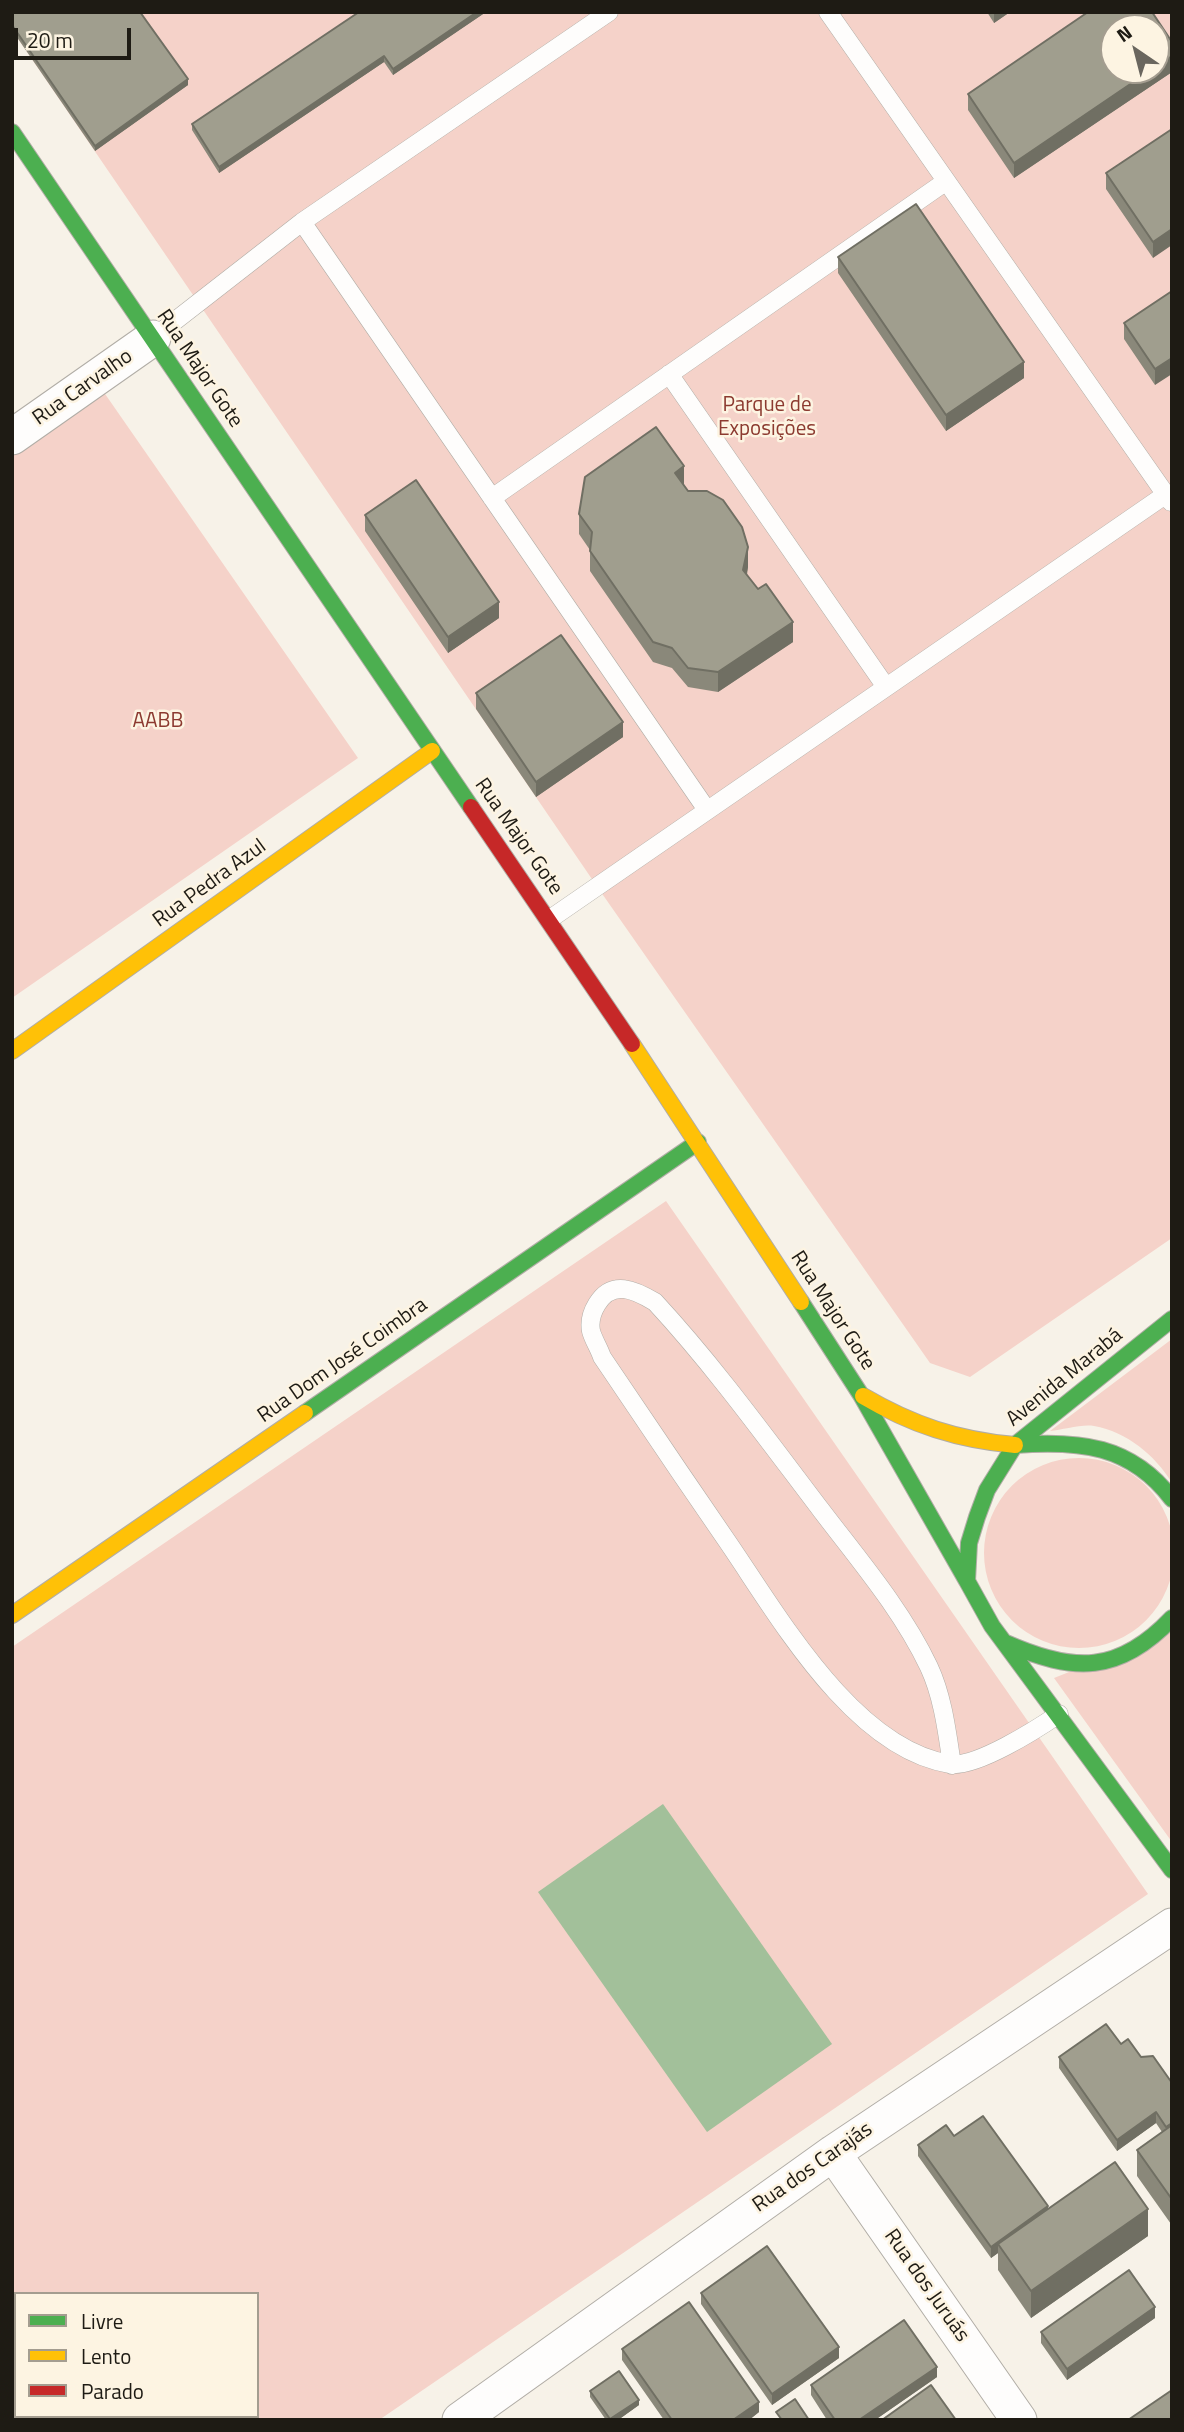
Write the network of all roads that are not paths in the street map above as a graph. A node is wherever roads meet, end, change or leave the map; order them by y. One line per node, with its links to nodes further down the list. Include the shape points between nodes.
1 (609, 12): 5 (lane)
2 (828, 12): 4 (lane)
3 (12, 132): 6 (street, Rua Major Gote)
4 (945, 182): 7 (lane); 10 (lane)
5 (302, 222): 6 (lane); 9 (lane)
6 (153, 338): 8 (street, Rua Carvalho); 12 (street, Rua Major Gote)
7 (669, 374): 9 (lane); 11 (lane)
8 (12, 437)
9 (492, 498): 13 (lane)
10 (1169, 499): 11 (lane)
11 (886, 687): 13 (lane)
12 (432, 751): 14 (street, Rua Major Gote); 15 (street, Rua Pedra Azul)
13 (707, 810): 14 (lane)
14 (550, 919): 16 (street, Rua Major Gote)
15 (12, 1051)
16 (698, 1142): 18 (street, Rua Major Gote); 22 (street, Rua Dom José Coimbra)
17 (1172, 1319): 19 (street, Avenida Marabá)
18 (861, 1395): 19 (street, via 932,1432); 21 (street, Rua Major Gote)
19 (1015, 1445): 20 (street, via 1085,1444 1116,1452 1143,1467); 21 (street, Avenida Marabá, via 977,1517 969,1543)
20 (1172, 1499)
21 (967, 1581): 24 (street, Rua Major Gote)
22 (12, 1615)
23 (1172, 1618): 24 (street, via 1138,1648 1106,1662 1072,1666 1038,1659)
24 (1004, 1642): 25 (street, Rua Major Gote)
25 (1059, 1714): 26 (lane, via 1008,1746); 27 (street, Rua Major Gote)
26 (952, 1765): 26 (lane, via 885,1736 804,1653 602,1357 591,1331 591,1314 603,1295 620,1288 635,1290 655,1302 765,1436 873,1579 930,1668 944,1712)
27 (1172, 1870)
28 (1172, 1926): 29 (street, Rua dos Carajás)
29 (833, 2153): 30 (street, Rua dos Carajás); 32 (street, Rua dos Juruás)
30 (496, 2410): 31 (street, Rua dos Carajás)
31 (460, 2420)
32 (1019, 2420)

